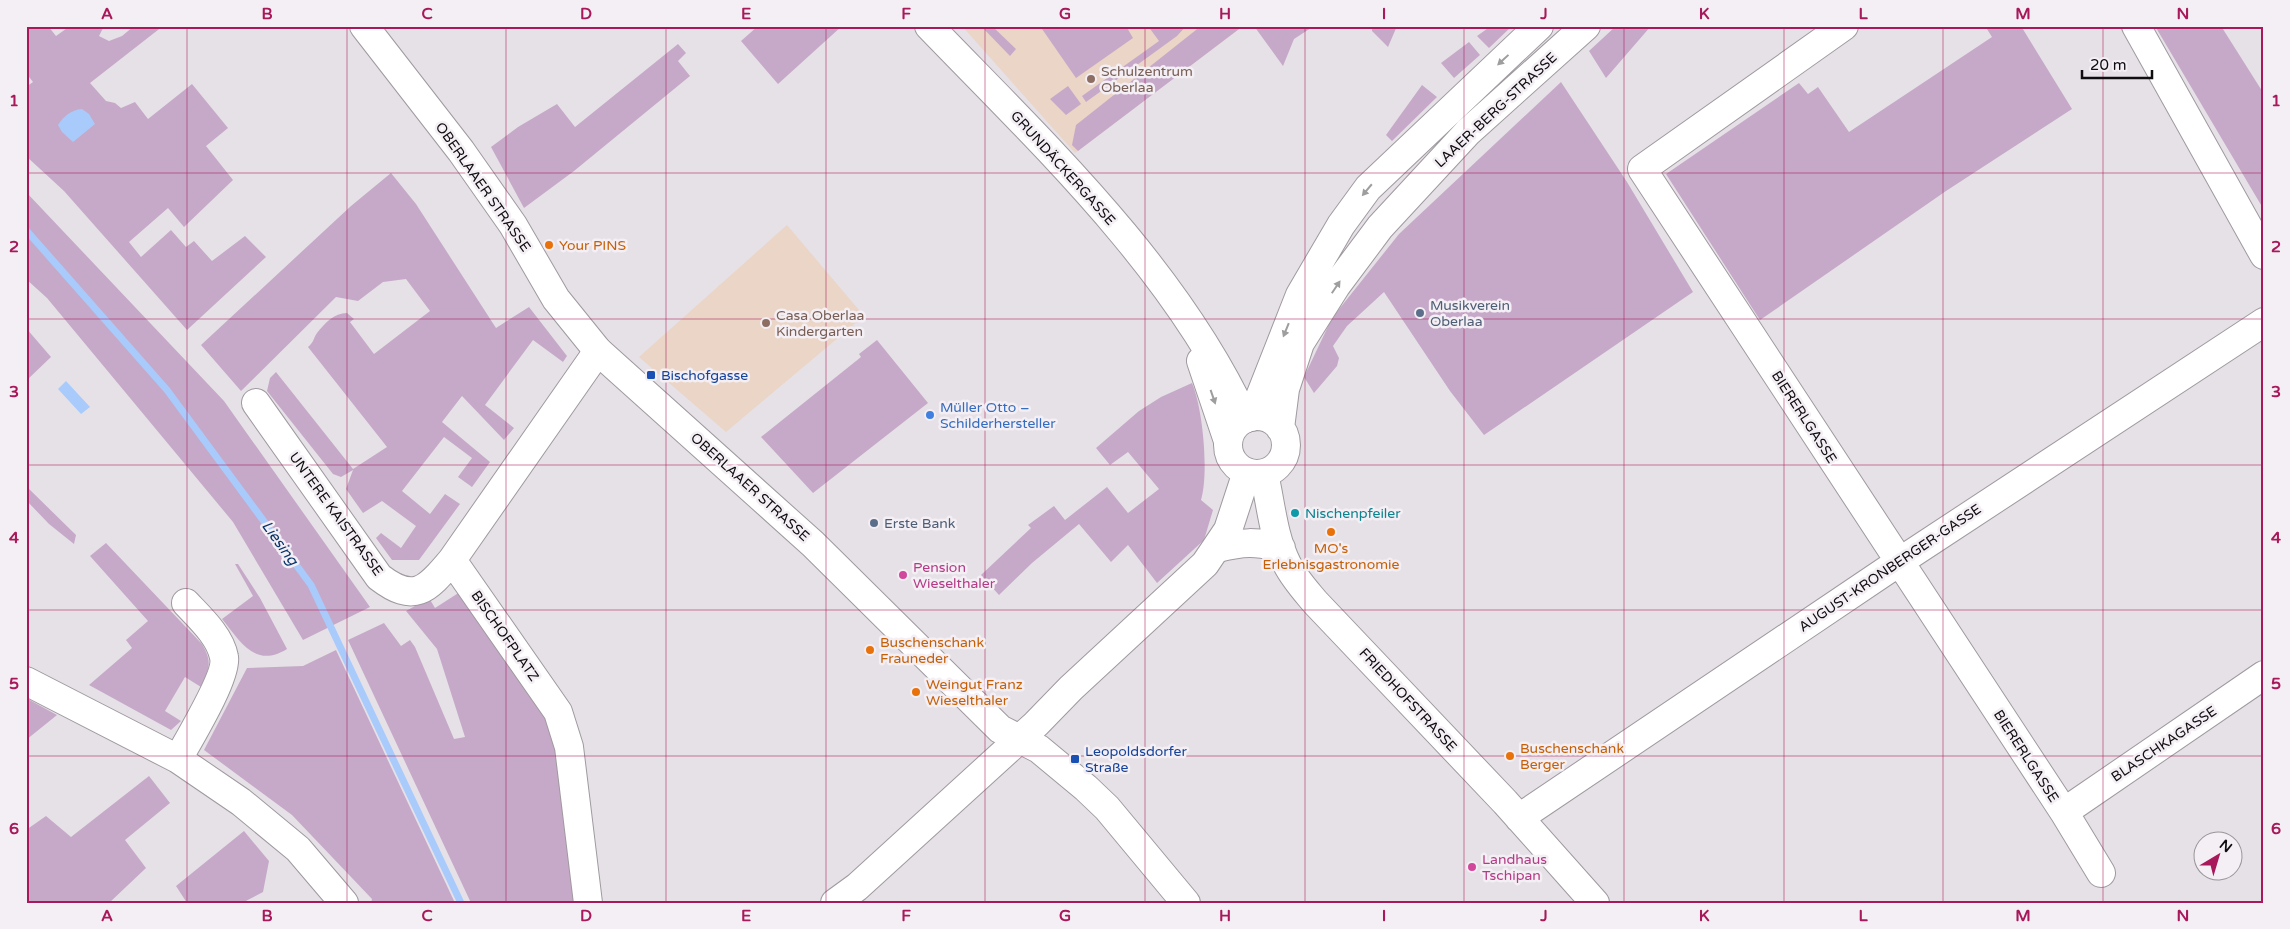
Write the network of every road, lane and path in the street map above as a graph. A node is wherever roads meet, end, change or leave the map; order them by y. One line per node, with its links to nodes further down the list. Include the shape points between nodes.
1 (364, 26): 10 (street, OBERLAAER STRASSE, via 461,151 513,225 556,299)
2 (929, 26): 8 (street, GRUNDÄCKERGASSE, via 1125,236 1164,284)
3 (1539, 26): 12 (street, one-way to 12, via 1368,188 1341,225 1300,295)
4 (1586, 26): 15 (street, LAAER-BERG-STRASSE, one-way to 4, via 1285,389 1300,344 1336,286 1380,227 1468,132)
5 (1844, 26): 21 (street, BIERERLGASSE, via 1642,169)
6 (2136, 26): 7 (street)
7 (2264, 255)
8 (1186, 318): 11 (street, GRUNDÄCKERGASSE); 16 (street, GRUNDÄCKERGASSE, one-way to 16)
9 (2264, 322): 21 (street, AUGUST-KRONBERGER-GASSE)
10 (598, 351): 20 (street); 25 (street, OBERLAAER STRASSE, via 814,544 1000,729)
11 (1219, 367): 12 (street, GRUNDÄCKERGASSE, via 1236,379 1248,382); 14 (street, GRUNDÄCKERGASSE)
12 (1266, 377): 14 (street)
13 (256, 404): 20 (street, UNTERE KAISTRASSE, via 379,577 393,588 409,593 433,584)
14 (1249, 418): 15 (street, via 1263,417); 16 (street, via 1237,424)
15 (1280, 428): 17 (street, via 1285,440 1284,457 1272,470)
16 (1228, 441): 17 (street, via 1229,454 1236,465)
17 (1255, 473): 18 (street); 19 (street, FRIEDHOFSTRASSE)
18 (1218, 548): 19 (street, via 1245,542); 25 (street, via 1178,591)
19 (1281, 548): 28 (street, FRIEDHOFSTRASSE, via 1296,580 1315,602)
20 (452, 560): 31 (street, BISCHOFPLATZ, via 558,712 569,746)
21 (1899, 562): 27 (street, BIERERLGASSE); 28 (street, AUGUST-KRONBERGER-GASSE)
22 (186, 603): 26 (street, via 209,628 225,657 224,670)
23 (2264, 675): 27 (street, BLASCHKAGASSE)
24 (26, 681): 26 (street)
25 (1020, 739): 32 (street, via 857,887); 33 (street, OBERLAAER STRASSE, via 1039,749 1107,808)
26 (178, 759): 30 (street, via 241,802 298,849)
27 (2064, 812): 29 (street, BIERERLGASSE)
28 (1520, 818): 34 (street, FRIEDHOFSTRASSE)
29 (2101, 872)
30 (344, 903)
31 (588, 903)
32 (835, 903)
33 (1186, 903)
34 (1595, 903)

